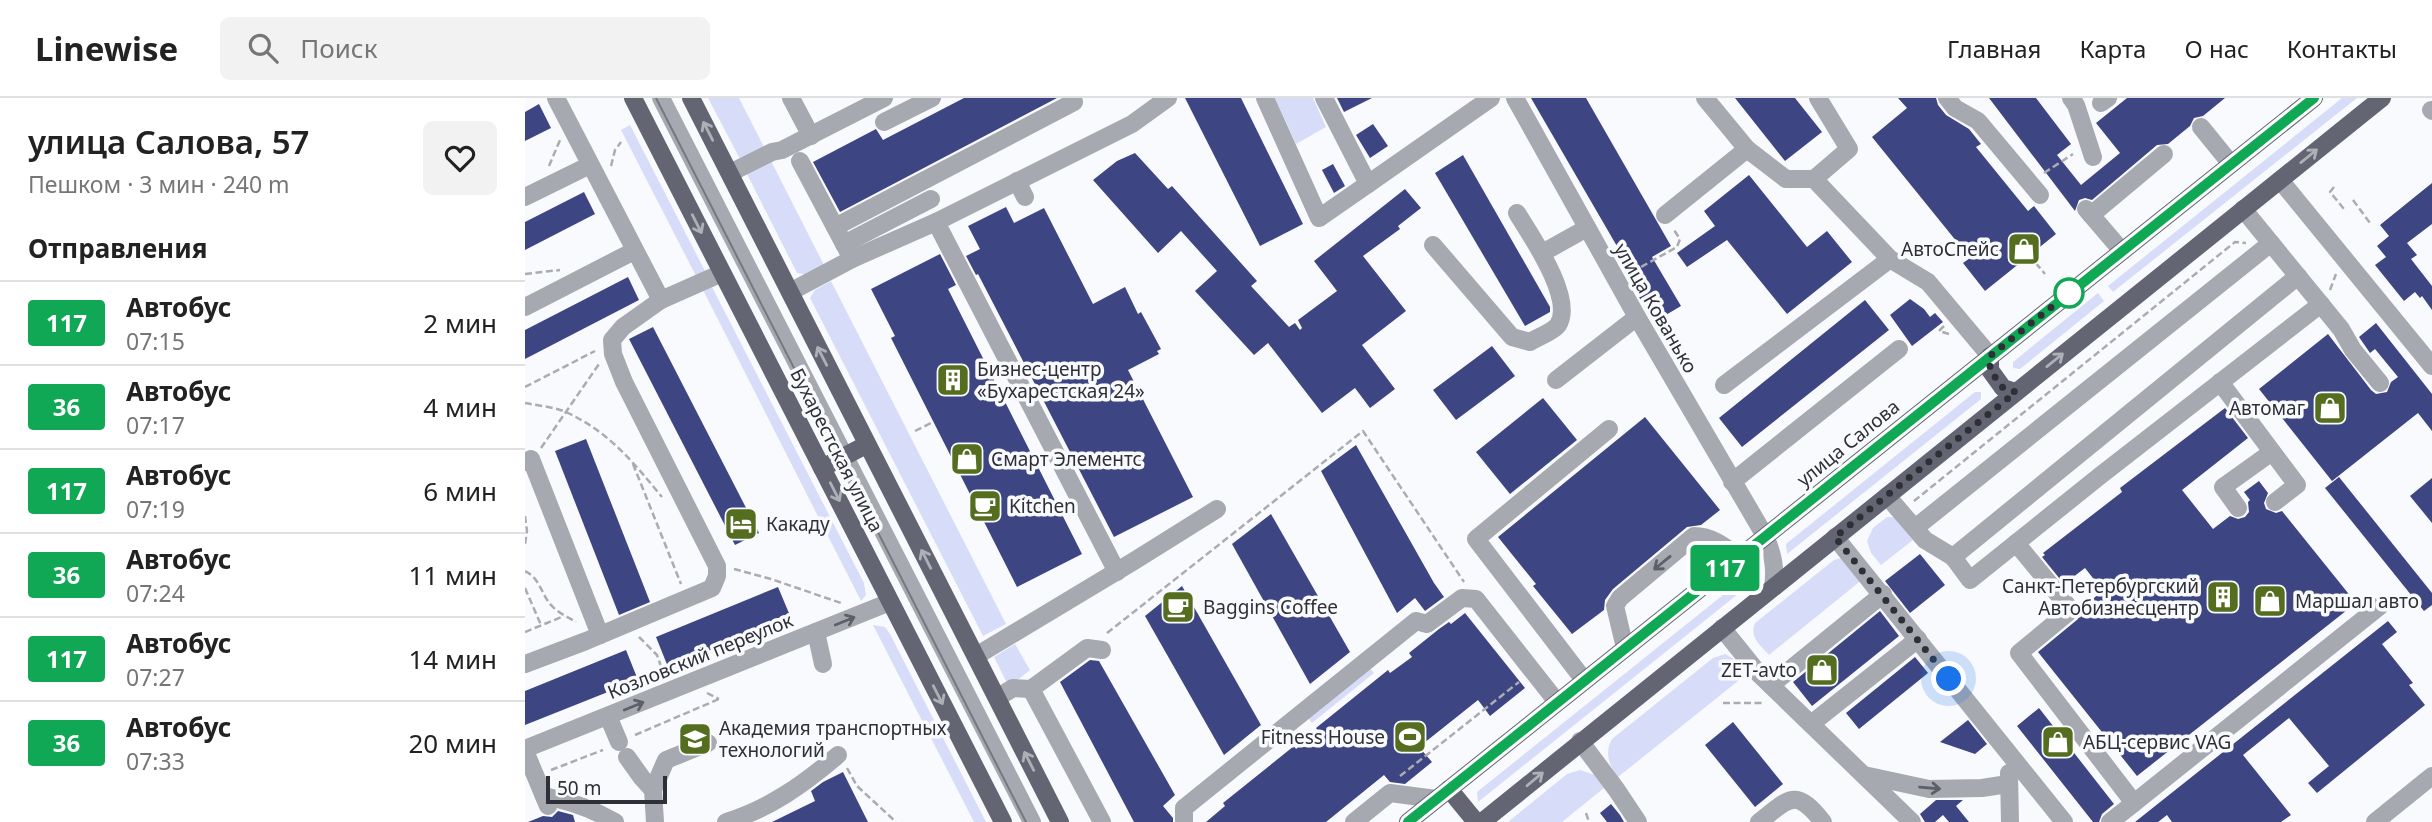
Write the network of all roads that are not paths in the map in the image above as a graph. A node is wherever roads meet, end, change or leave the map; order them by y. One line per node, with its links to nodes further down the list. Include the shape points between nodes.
1 (556, 98): 28 (street)
2 (633, 98): 49 (main road, Бухарестская улица, one-way to 49)
3 (661, 98): 67 (street)
4 (691, 98): 29 (main road, Бухарестская улица, one-way to 4)
5 (791, 98): 22 (street)
6 (884, 98): 22 (street)
7 (932, 98): 20 (street)
8 (1072, 98): 40 (street, via 1074,102)
9 (1168, 98): 39 (street, via 1021,189)
10 (1265, 98): 32 (street, via 1319,218)
11 (1324, 98): 32 (street)
12 (1491, 98): 32 (street)
13 (1515, 98): 41 (street, улица Кованько)
14 (1705, 98): 23 (street)
15 (1818, 98): 30 (street, via 1849,149)
16 (1947, 98): 33 (street, via 1978,121)
17 (2071, 98): 24 (street)
18 (2314, 98): 27 (main road, улица Салова)
19 (2382, 98): 31 (main road, one-way to 19)
20 (884, 122)
21 (2201, 127): 27 (street)
22 (811, 136): 29 (street)
23 (1747, 149): 30 (street, via 1786,179); 38 (street)
24 (2091, 150)
25 (2164, 154): 46 (street, via 2089,212)
26 (800, 161): 40 (street)
27 (2231, 164): 46 (main road, улица Салова)
28 (590, 165): 34 (street); 44 (street)
29 (730, 173): 51 (main road, Бухарестская улица)
30 (1814, 179): 48 (street)
31 (2280, 180): 36 (main road); 58 (street)
32 (1368, 184)
33 (2034, 189)
34 (525, 197)
35 (931, 199): 45 (street)
36 (2243, 209): 42 (street); 63 (main road, one-way to 36)
37 (1517, 213): 47 (street)
38 (1665, 215)
39 (936, 222): 45 (street); 81 (street)
40 (835, 227): 45 (street)
41 (1587, 228): 47 (street); 55 (street, улица Кованько)
42 (2271, 243): 50 (street); 75 (street)
43 (1433, 245): 47 (street, via 1512,337 1530,342 1557,327 1563,313)
44 (634, 251): 52 (street); 54 (street)
45 (848, 251): 51 (street)
46 (2122, 251): 57 (main road, улица Салова)
47 (1542, 253)
48 (1890, 259): 57 (street, via 1928,282); 62 (street)
49 (722, 273): 52 (street); 69 (main road, Бухарестская улица)
50 (2298, 276): 53 (street); 80 (street)
51 (790, 292): 65 (main road, Бухарестская улица, one-way to 51)
52 (661, 300): 88 (street, via 623,327 612,340 613,354 717,566 717,576 712,588)
53 (2321, 304): 60 (street); 61 (street)
54 (525, 307)
55 (1637, 317): 59 (street); 70 (street, улица Кованько)
56 (1899, 349): 70 (street)
57 (1990, 356): 63 (main road, via 1990,370 2003,388); 76 (main road, улица Салова)
58 (2432, 366)
59 (1556, 380)
60 (2220, 382): 66 (street); 78 (street)
61 (2380, 383)
62 (1724, 385)
63 (2016, 392): 71 (main road)
64 (1609, 429): 95 (street, via 1476,539)
65 (866, 445): 67 (main road); 92 (main road, Бухарестская улица, one-way to 65)
66 (2272, 452): 72 (street, via 2297,485); 73 (street, via 2223,487)
67 (844, 456): 69 (main road); 118 (street)
68 (528, 460): 88 (street)
69 (822, 468): 84 (main road, Бухарестская улица, one-way to 84)
70 (1732, 482): 76 (street, улица Кованько)
71 (1887, 496): 75 (street); 77 (main road)
72 (2275, 502)
73 (2238, 508)
74 (1217, 509): 81 (street)
75 (1921, 523): 80 (street, via 1926,540)
76 (1765, 536): 79 (main road, улица Салова); 82 (street, улица Кованько, via 1775,570)
77 (1835, 537): 82 (main road); 83 (street)
78 (2016, 543): 80 (street, via 1971,580); 113 (street, via 2071,610 2019,653)
79 (1739, 557): 90 (main road, улица Салова); 90 (street, one-way to 90, via 1715,541 1695,536 1620,598 1615,606)
80 (1952, 557)
81 (1117, 572): 92 (street)
82 (1773, 587): 86 (main road)
83 (1883, 594): 89 (street); 96 (street)
84 (890, 602): 87 (street, Козловский переулок, one-way to 84); 117 (main road, Бухарестская улица, one-way to 117)
85 (2380, 606): 113 (street)
86 (1722, 628): 96 (street); 102 (main road)
87 (816, 632): 94 (street); 100 (street, Козловский переулок, one-way to 87)
88 (596, 637): 93 (street)
89 (1918, 639): 101 (street); 106 (street)
90 (1625, 648): 95 (main road, улица Салова)
91 (1094, 649): 97 (street)
92 (976, 656): 98 (main road, Бухарестская улица)
93 (525, 664)
94 (823, 664)
95 (1584, 680): 99 (main road, улица Салова)
96 (1771, 685): 101 (street)
97 (1031, 689): 98 (street, via 1013,688); 120 (street)
98 (997, 698): 119 (main road, Бухарестская улица, one-way to 98)
99 (1557, 702): 111 (main road, улица Салова); 121 (street, via 1476,599 1461,598 1427,624 1416,621 1298,727 1184,808)
100 (608, 716): 104 (street, Козловский переулок); 110 (street, via 623,749)
101 (1811, 724): 107 (street)
102 (1580, 741): 112 (street); 125 (main road, one-way to 102)
103 (708, 743): 110 (street, via 666,760)
104 (525, 750): 114 (street, via 546,801 568,800)
105 (838, 755): 116 (street, via 799,787)
106 (2012, 759): 109 (street); 132 (street)
107 (1864, 775): 109 (street, one-way to 109, via 1929,789); 130 (street)
108 (2432, 776): 134 (street)
109 (2008, 784): 131 (street)
110 (653, 790): 115 (street)
111 (1443, 794): 122 (street, via 1390,793); 123 (main road, улица Салова); 124 (main road)
112 (1625, 803): 126 (street); 127 (street, via 1640,808)
113 (2134, 803): 133 (street)
114 (615, 822)
115 (655, 822)
116 (726, 822)
117 (1003, 822)
118 (1032, 822)
119 (1060, 822)
120 (1102, 822)
121 (1185, 822)
122 (1354, 822)
123 (1408, 822)
124 (1476, 822)
125 (1482, 822)
126 (1637, 822)
127 (1651, 822)
128 (1759, 822): 129 (street, via 1792,799 1807,803)
129 (1823, 822)
130 (1912, 822)
131 (2010, 822)
132 (2064, 822)
133 (2110, 822)
134 (2375, 822)

